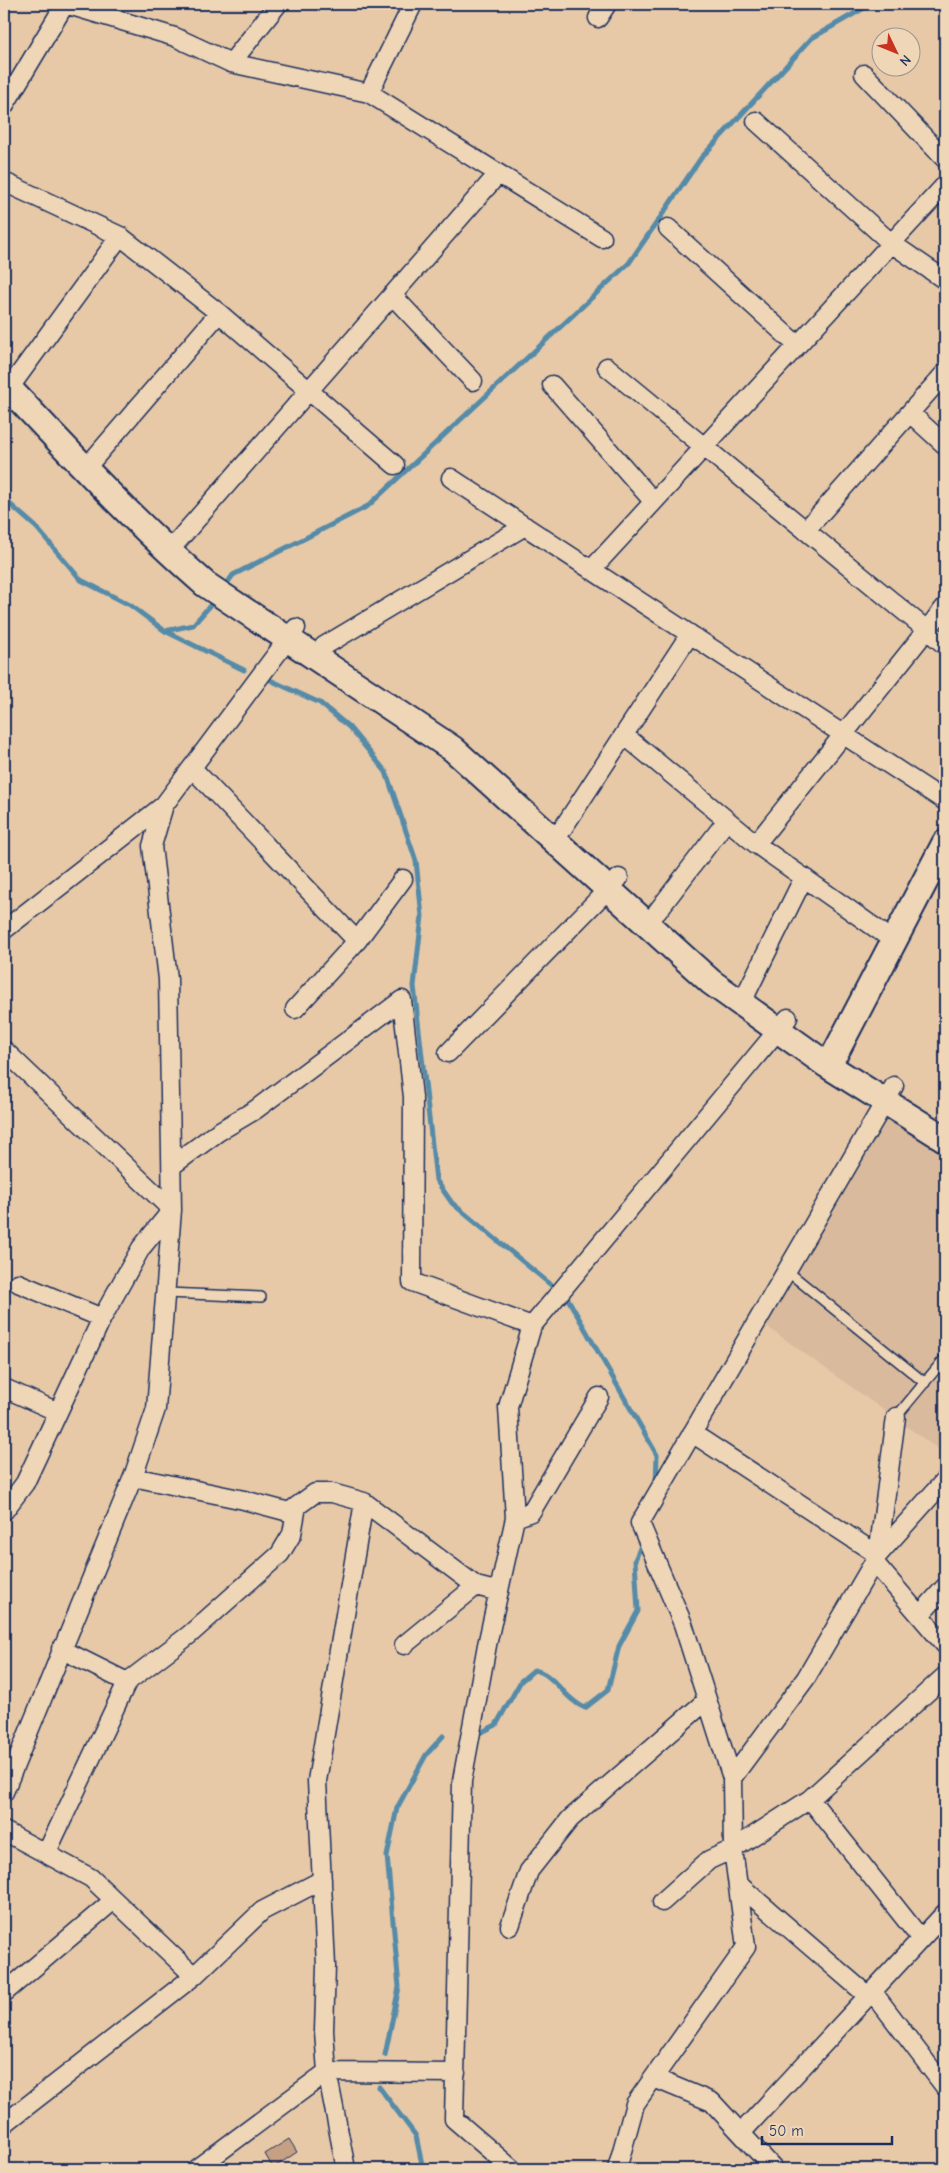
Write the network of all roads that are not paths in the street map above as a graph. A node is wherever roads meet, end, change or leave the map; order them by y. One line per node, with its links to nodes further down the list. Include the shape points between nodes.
1 (65, 4): 4 (street, via 175,37); 7 (street)
2 (278, 4): 4 (street)
3 (413, 4): 6 (street)
4 (231, 63): 6 (street)
5 (864, 74): 9 (street)
6 (369, 93): 10 (street)
7 (4, 106)
8 (756, 121): 16 (street)
9 (945, 159)
10 (498, 174): 15 (street); 18 (street)
11 (4, 182): 14 (street)
12 (945, 185): 16 (street)
13 (668, 228): 20 (street)
14 (120, 236): 19 (street); 24 (street)
15 (602, 238)
16 (892, 243): 17 (street); 20 (street)
17 (945, 280)
18 (392, 296): 23 (street); 26 (street)
19 (219, 313): 26 (street); 31 (street)
20 (797, 345): 29 (street)
21 (606, 367): 29 (street)
22 (945, 373): 27 (street)
23 (473, 381)
24 (6, 383): 31 (main road)
25 (552, 385): 33 (street)
26 (309, 390): 30 (street); 36 (street)
27 (910, 413): 28 (street); 35 (street)
28 (945, 445)
29 (704, 446): 33 (street); 35 (street)
30 (395, 465)
31 (88, 466): 36 (main road)
32 (451, 478): 34 (street)
33 (653, 501): 37 (street)
34 (525, 526): 37 (street); 43 (street)
35 (806, 530): 39 (street)
36 (172, 547): 40 (main road, via 208,580)
37 (591, 570): 41 (street)
38 (945, 607): 39 (street)
39 (927, 630): 42 (street); 45 (street)
40 (292, 634): 43 (main road); 46 (street)
41 (690, 634): 44 (street); 45 (street)
42 (945, 645)
43 (320, 652): 50 (main road, via 462,737); 55 (main road, via 452,749)
44 (624, 735): 49 (street); 50 (street)
45 (842, 735): 47 (street); 52 (street)
46 (192, 768): 48 (street); 58 (street)
47 (945, 801)
48 (164, 805): 57 (street); 69 (street, via 152,846 168,979)
49 (727, 820): 52 (street); 56 (street)
50 (563, 828): 55 (main road)
51 (945, 843): 59 (main road)
52 (756, 844): 53 (street)
53 (804, 877): 59 (street); 60 (street)
54 (402, 879): 58 (street)
55 (613, 883): 56 (main road); 60 (main road, via 711,982); 64 (street)
56 (657, 912): 60 (main road, via 721,970)
57 (4, 930)
58 (357, 941): 61 (street)
59 (894, 941): 65 (main road)
60 (745, 997): 62 (main road)
61 (295, 1009)
62 (784, 1024): 65 (main road); 76 (street)
63 (4, 1050): 70 (street)
64 (448, 1053)
65 (832, 1058): 66 (main road)
66 (891, 1093): 67 (main road); 68 (main road); 71 (street)
67 (945, 1120)
68 (945, 1139)
69 (173, 1164): 70 (street); 76 (street, via 255,1110 402,1000 413,1097 412,1282)
70 (172, 1210): 73 (street); 75 (street, via 141,1248)
71 (786, 1270): 78 (lane); 83 (street)
72 (18, 1283): 75 (street)
73 (167, 1293): 74 (lane); 84 (street, via 156,1409)
74 (261, 1297)
75 (102, 1318): 81 (street)
76 (532, 1326): 89 (street, via 508,1406)
77 (945, 1358): 78 (lane)
78 (925, 1382): 82 (lane)
79 (4, 1388): 81 (street)
80 (599, 1397): 89 (street, via 531,1512)
81 (58, 1412): 88 (street, via 25,1483)
82 (896, 1418): 90 (street)
83 (692, 1433): 90 (street); 100 (street, via 640,1523 683,1624)
84 (132, 1478): 87 (street, via 289,1512); 97 (street)
85 (945, 1480): 90 (street)
86 (364, 1502): 87 (street, via 332,1494 315,1494); 91 (street); 107 (street, via 317,1781)
87 (297, 1506): 99 (street, via 292,1534 280,1554 189,1634)
88 (4, 1511)
89 (515, 1518): 93 (street)
90 (876, 1558): 94 (street); 101 (street, via 806,1678)
91 (476, 1586): 93 (street); 96 (street)
92 (945, 1587): 94 (street)
93 (499, 1592): 118 (street, via 462,1781)
94 (920, 1615): 95 (street)
95 (945, 1645)
96 (404, 1646)
97 (61, 1649): 99 (street); 102 (street)
98 (945, 1676): 103 (street)
99 (127, 1682): 106 (street)
100 (707, 1700): 101 (street); 112 (street, via 570,1819 529,1871)
101 (732, 1778): 105 (street)
102 (4, 1792)
103 (810, 1799): 105 (street); 113 (street)
104 (4, 1831): 106 (street)
105 (733, 1849): 108 (street); 110 (street, via 709,1860)
106 (46, 1854): 109 (street, via 91,1878)
107 (322, 1880): 114 (street, via 262,1911); 117 (street)
108 (738, 1884): 116 (street); 119 (street, via 746,1947)
109 (114, 1900): 114 (street); 115 (street)
110 (662, 1902)
111 (945, 1914): 113 (street)
112 (510, 1926)
113 (921, 1938): 116 (street)
114 (194, 1976): 121 (street)
115 (4, 1993)
116 (870, 1994): 120 (street); 122 (street)
117 (327, 2072): 118 (street); 123 (street); 124 (street)
118 (456, 2073): 125 (street, via 454,2119)
119 (654, 2078): 122 (street, via 712,2102); 126 (street, via 635,2104)
120 (945, 2087)
121 (4, 2124)
122 (741, 2133): 127 (street)
123 (196, 2169)
124 (346, 2169)
125 (512, 2169)
126 (617, 2169)
127 (774, 2169)

